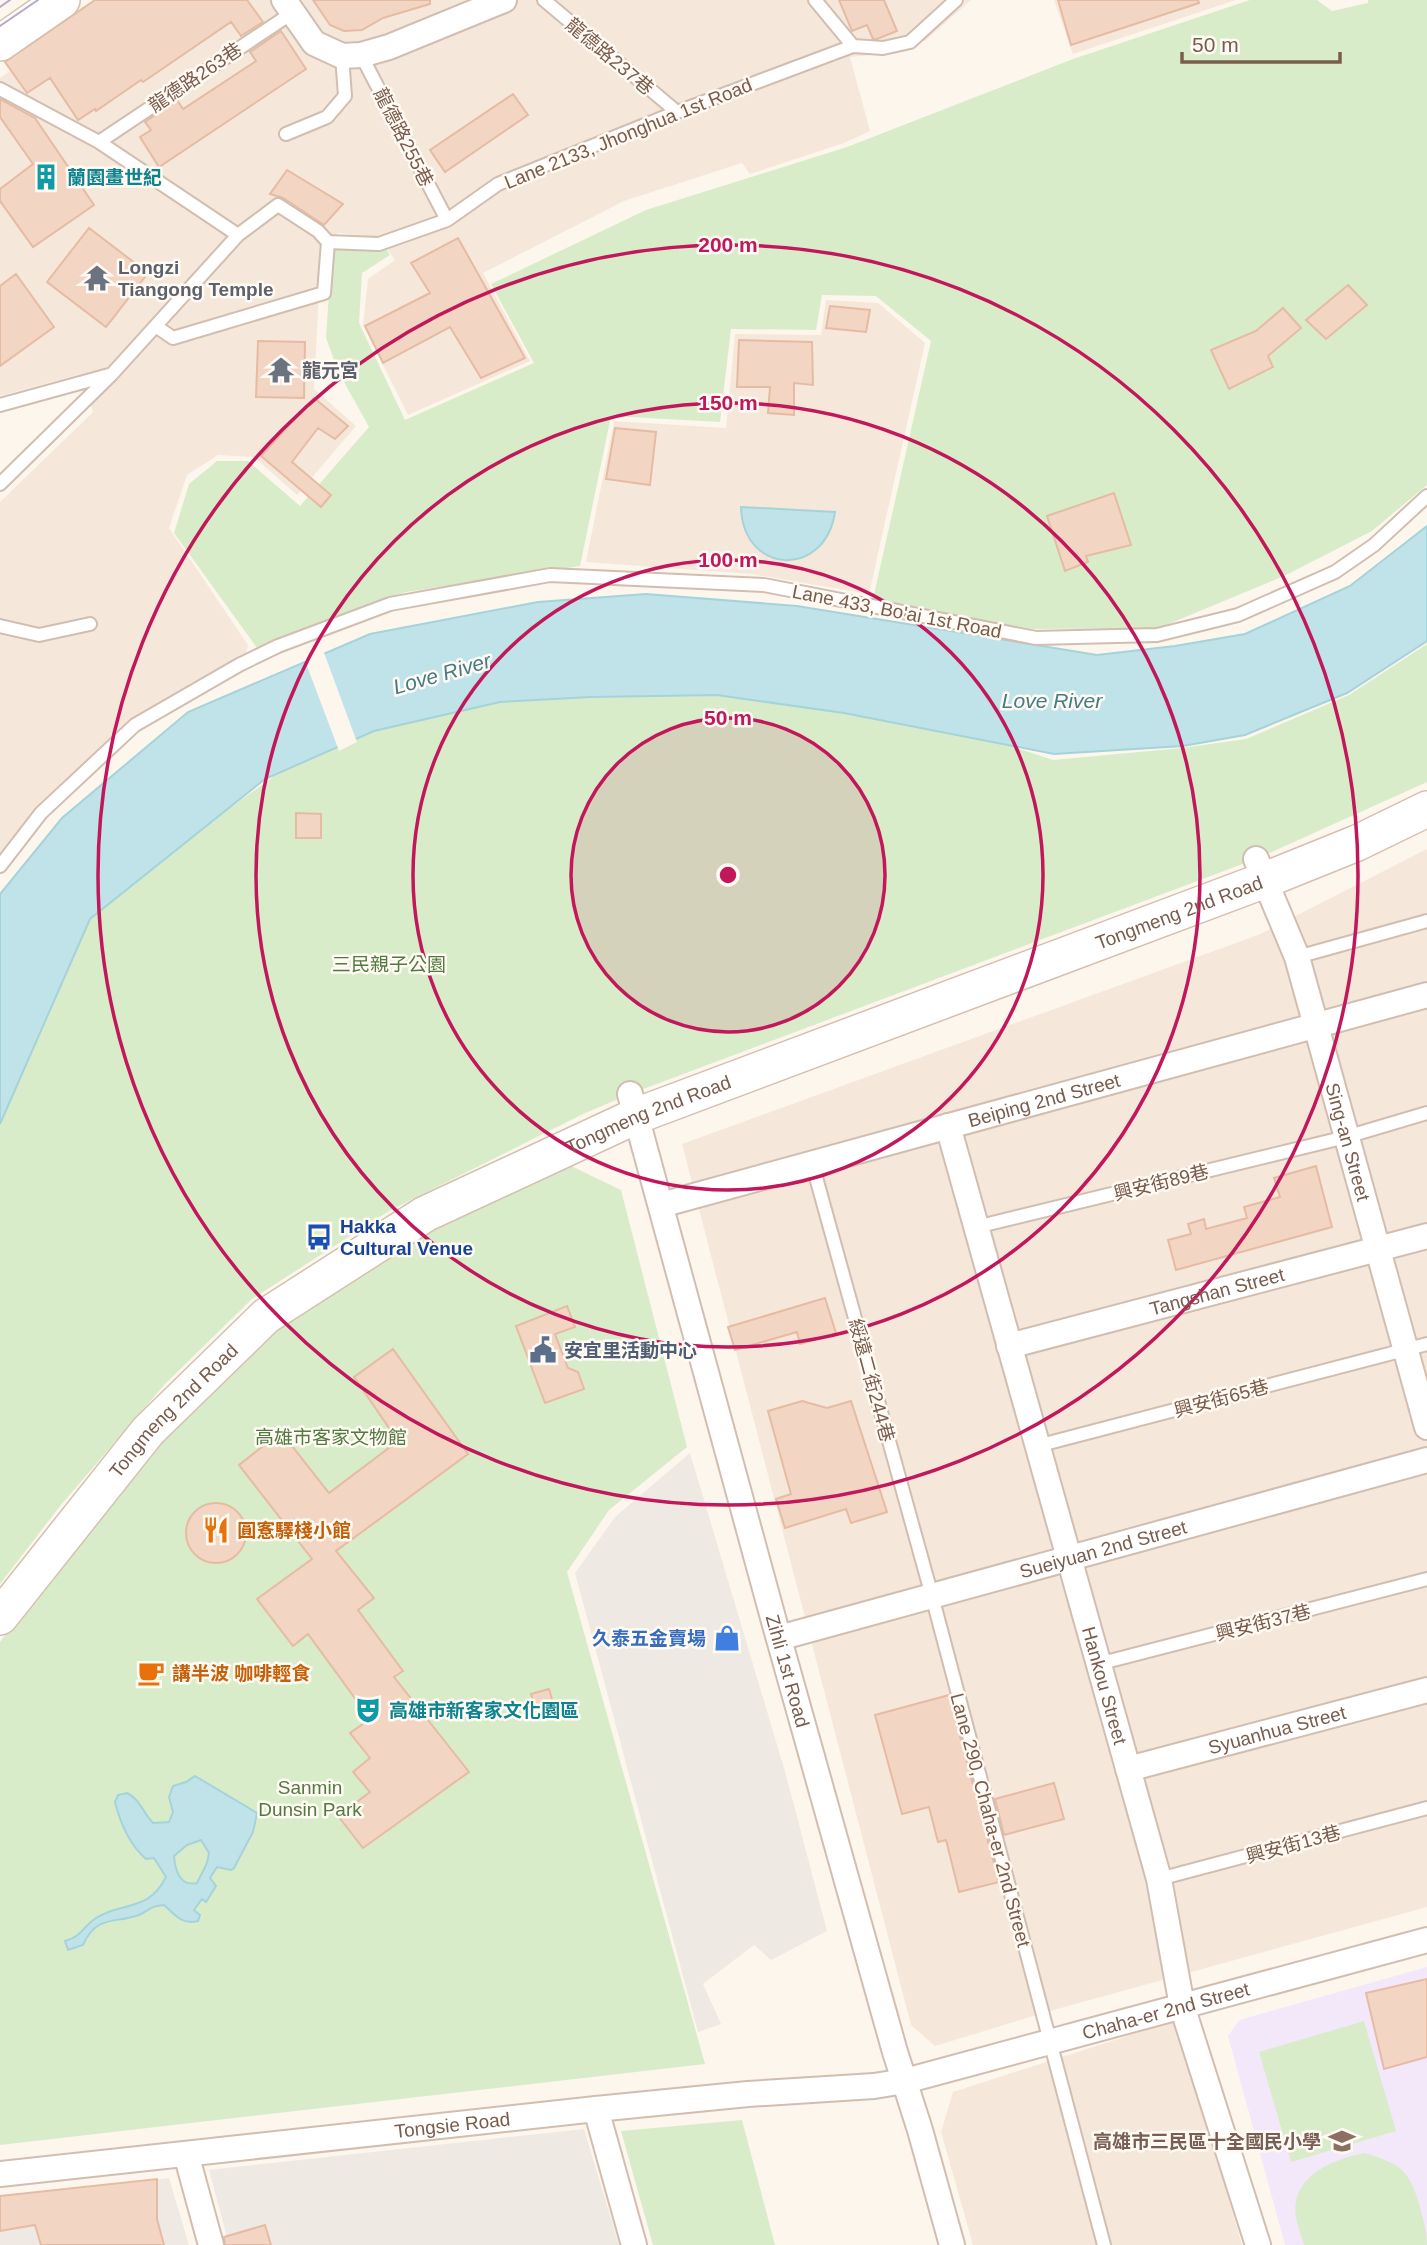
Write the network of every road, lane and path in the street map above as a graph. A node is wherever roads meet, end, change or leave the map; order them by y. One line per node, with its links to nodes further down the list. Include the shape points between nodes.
1 (62, 0): 7 (street)
2 (504, 0): 9 (street, via 389,47)
3 (544, 0): 11 (lane, 龍德路237巷)
4 (815, 0): 8 (lane)
5 (956, 0): 8 (lane, Lane 2133, Jhonghua 1st Road, via 910,42 883,48)
6 (288, 6): 9 (street, via 314,44); 13 (lane, 龍德路263巷)
7 (0, 43)
8 (853, 46): 11 (lane, Lane 2133, Jhonghua 1st Road)
9 (352, 55): 12 (lane, via 345,96 327,117); 14 (lane, 龍德路255巷)
10 (0, 89): 13 (lane)
11 (677, 112): 14 (lane, Lane 2133, Jhonghua 1st Road, via 498,184)
12 (286, 134)
13 (99, 142): 15 (lane)
14 (447, 220): 16 (lane, Lane 2133, Jhonghua 1st Road, via 379,244)
15 (238, 235): 16 (lane, via 278,205); 17 (lane)
16 (328, 242): 17 (lane, via 324,293 173,338)
17 (157, 327): 18 (lane)
18 (113, 374): 19 (lane); 20 (lane)
19 (0, 405)
20 (0, 484)
21 (1427, 496): 26 (lane, Lane 433, Bo'ai 1st Road, via 1374,545 1335,572 1238,615 1157,635 1036,638 764,585 550,575 390,604 278,646 135,725 41,813)
22 (90, 624): 23 (lane, via 39,635)
23 (0, 626)
24 (1427, 785): 27 (street, Tongmeng 2nd Road)
25 (1427, 809): 27 (street, Tongmeng 2nd Road, via 1357,844)
26 (0, 866)
27 (1261, 869): 29 (street, Sing-an Street); 32 (street, Tongmeng 2nd Road)
28 (1427, 921): 29 (lane)
29 (1297, 957): 31 (street, Sing-an Street)
30 (1427, 995): 31 (street, Beiping 2nd Street)
31 (1315, 1026): 34 (street, Beiping 2nd Street); 35 (street, Sing-an Street)
32 (633, 1105): 37 (street, Zihli 1st Road); 48 (street, Tongmeng 2nd Road, via 583,1114 414,1194 252,1298 132,1417); 50 (street, Tongmeng 2nd Road, via 425,1214 263,1311 148,1431)
33 (1427, 1113): 35 (lane, 興安街89巷)
34 (948, 1126): 36 (street, Beiping 2nd Street); 38 (street, Hankou Street)
35 (1346, 1137): 38 (lane, 興安街89巷); 40 (street, Sing-an Street)
36 (812, 1163): 37 (street, Beiping 2nd Street); 49 (lane, 綏遠二街244巷)
37 (661, 1205): 51 (street, Zihli 1st Road)
38 (976, 1227): 41 (street, Hankou Street)
39 (1427, 1236): 40 (street, Tangshan Street)
40 (1377, 1250): 41 (street, Tangshan Street); 42 (street, Sing-an Street)
41 (1009, 1346): 44 (street, Hankou Street)
42 (1416, 1347): 43 (street, Sing-an Street); 44 (lane, 興安街65巷)
43 (1427, 1427)
44 (1037, 1446): 46 (street, Hankou Street)
45 (1427, 1460): 46 (street, Sueiyuan 2nd Street)
46 (1069, 1559): 49 (street, Sueiyuan 2nd Street); 52 (street, Hankou Street)
47 (1427, 1579): 52 (lane, 興安街37巷)
48 (0, 1581)
49 (932, 1596): 51 (street, Sueiyuan 2nd Street); 59 (lane, Lane 290, Chaha-er 2nd Street)
50 (0, 1616)
51 (779, 1638): 60 (street, Zihli 1st Road)
52 (1098, 1664): 54 (street, Hankou Street)
53 (1427, 1690): 54 (street, Syuanhua Street)
54 (1128, 1769): 56 (street, Hankou Street)
55 (1427, 1808): 56 (lane, 興安街13巷)
56 (1159, 1880): 58 (street, Hankou Street)
57 (1427, 1940): 58 (street, Chaha-er 2nd Street)
58 (1182, 2006): 59 (street, Chaha-er 2nd Street); 68 (street, Hankou Street)
59 (1050, 2043): 60 (street, Chaha-er 2nd Street); 67 (lane, Lane 290, Chaha-er 2nd Street)
60 (905, 2081): 61 (street, Tongsie Road); 66 (street, Zihli 1st Road)
61 (596, 2109): 62 (street, Tongsie Road); 65 (street)
62 (186, 2154): 63 (street, Tongsie Road); 64 (street)
63 (0, 2174)
64 (211, 2245)
65 (634, 2245)
66 (952, 2245)
67 (1104, 2245)
68 (1258, 2245)

